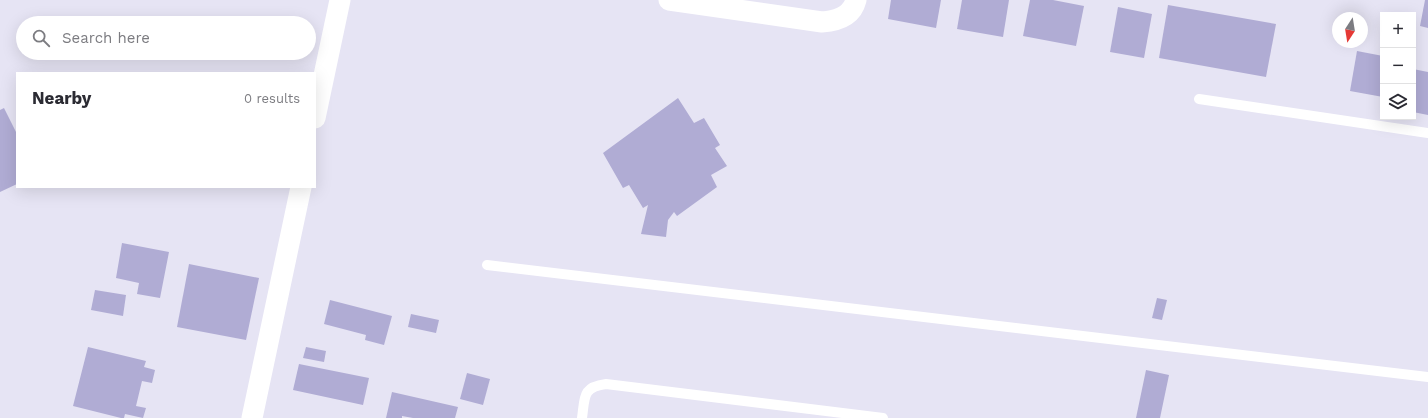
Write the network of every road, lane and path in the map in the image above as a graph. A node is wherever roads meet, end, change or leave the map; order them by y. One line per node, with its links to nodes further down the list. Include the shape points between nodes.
1 (340, 0): 5 (street)
2 (670, 0): 3 (street, via 822,22 835,21 846,16)
3 (856, 0)
4 (1199, 98): 6 (lane)
5 (316, 113)
6 (1428, 133)
7 (301, 188): 10 (street)
8 (487, 265): 9 (lane)
9 (1428, 377)
10 (252, 418)
11 (582, 418): 12 (lane, via 589,388 606,384)
12 (882, 418)

